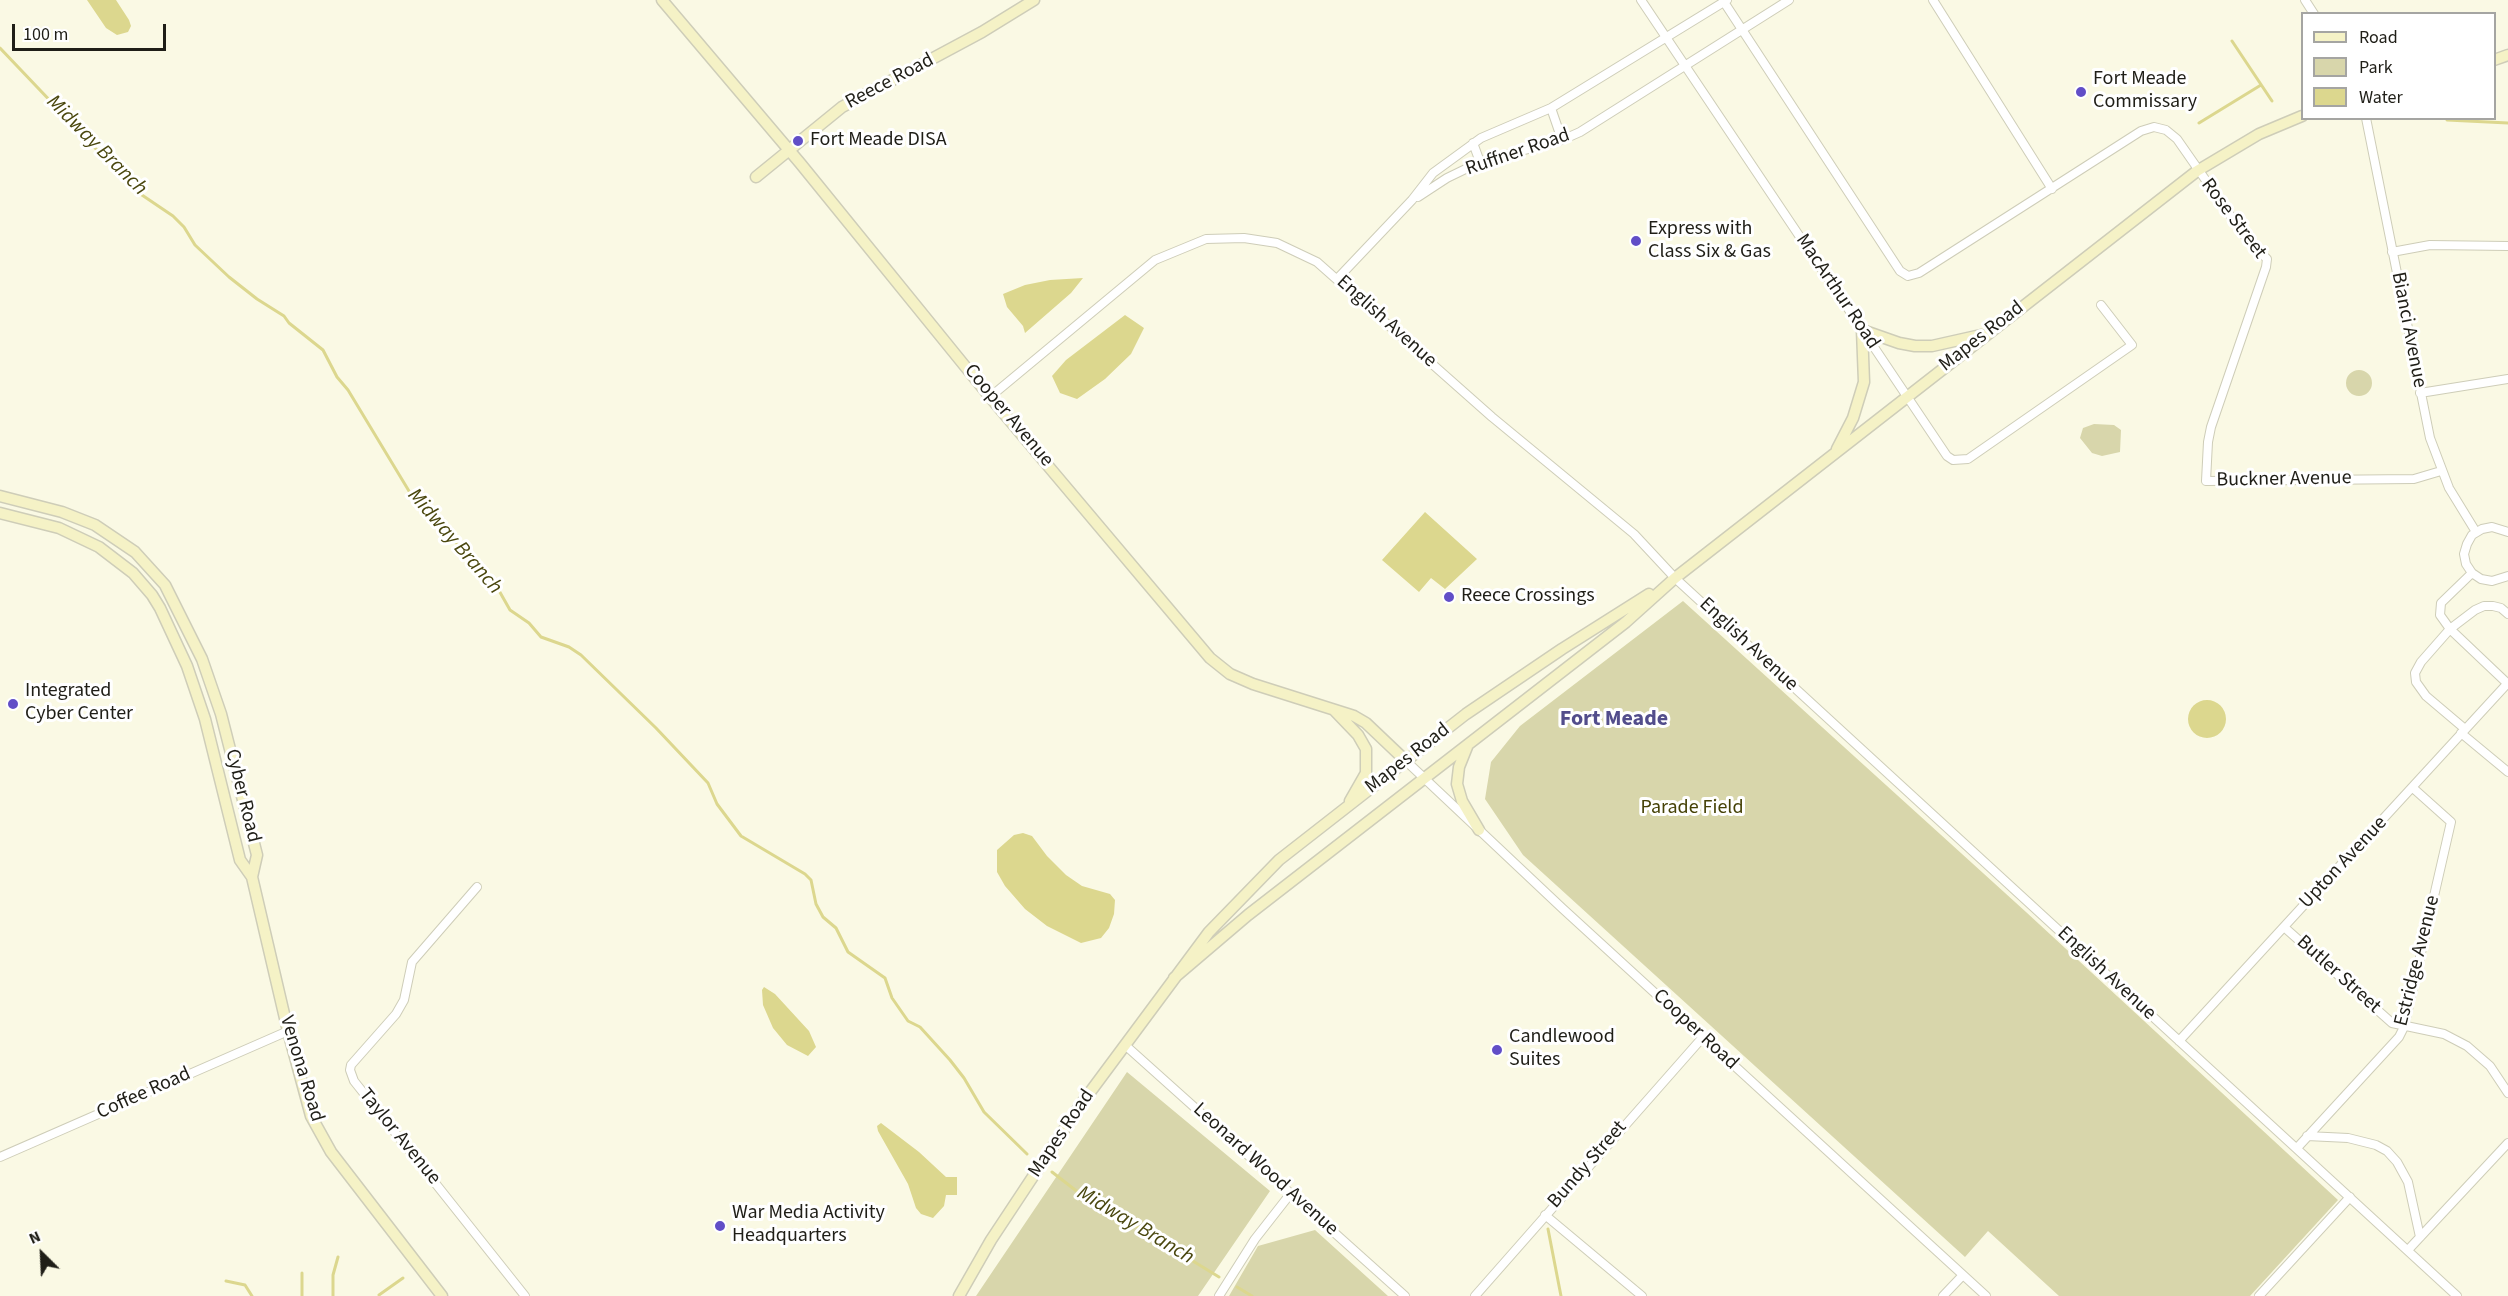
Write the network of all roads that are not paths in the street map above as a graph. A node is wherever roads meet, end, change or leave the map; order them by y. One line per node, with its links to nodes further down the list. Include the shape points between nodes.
1 (662, 0): 15 (street, Cooper Avenue)
2 (1034, 0): 15 (street, Reece Road, via 842,107)
3 (1641, 0): 8 (street)
4 (1789, 0): 7 (street, Ruffner Road)
5 (1933, 0): 19 (street)
6 (1726, 1): 7 (street); 8 (street, Ruffner Road)
7 (1742, 30): 9 (street, Ruffner Road); 19 (street, via 1900,271 1908,276 1919,273)
8 (1667, 39): 9 (street, MacArthur Road); 10 (street, Ruffner Road)
9 (1685, 67): 13 (street, Ruffner Road); 26 (street, MacArthur Road)
10 (1551, 108): 13 (street); 14 (street, Ruffner Road)
11 (2301, 116): 17 (street, Mapes Road, via 2259,134)
12 (2366, 120): 22 (street, Bianci Avenue)
13 (1562, 140): 16 (street, Ruffner Road)
14 (1473, 143): 16 (street); 20 (street, Ruffner Road, via 1433,173)
15 (789, 149): 18 (street, Reece Road); 31 (street, Cooper Avenue)
16 (1480, 162): 20 (street, Ruffner Road)
17 (2197, 171): 19 (street, Rose Street, via 2177,139 2154,127); 23 (street, Rose Street, via 2244,235 2262,252 2267,259); 27 (street, Mapes Road)
18 (756, 177)
19 (2052, 189)
20 (1412, 200): 24 (street, Ruffner Road)
21 (2508, 246): 22 (street, via 2430,244)
22 (2392, 252): 29 (street, Bianci Avenue)
23 (2266, 267): 33 (street, Buckner Avenue, via 2211,427 2206,481 2414,479)
24 (1338, 278): 31 (street, English Avenue, via 1317,262 1277,243 1244,238 1206,239 1155,260); 40 (street, English Avenue, via 1492,417 1634,534)
25 (2101, 305): 30 (street, MacArthur Road, via 2132,345 1968,459 1953,460 1947,456)
26 (1862, 330): 27 (street, via 1915,346); 30 (street, MacArthur Road); 32 (street, via 1864,382 1854,418)
27 (1984, 334): 30 (street, Mapes Road)
28 (2508, 379): 29 (street)
29 (2420, 393): 33 (street, Bianci Avenue)
30 (1907, 395): 32 (street, Mapes Road)
31 (990, 397): 44 (street, Cooper Avenue, via 1210,658 1230,674 1253,684)
32 (1836, 452): 40 (street, Mapes Road)
33 (2441, 471): 36 (street, Bianci Avenue)
34 (0, 496): 53 (street, Cyber Road, via 95,525 135,552 165,585 202,659 221,714 257,855)
35 (0, 513): 53 (street, Cyber Road, via 59,528 87,540 123,564 152,595 197,692 240,860)
36 (2476, 532): 37 (street, via 2492,527); 38 (street, via 2464,554)
37 (2508, 532)
38 (2472, 573): 39 (street, via 2492,582); 42 (street, via 2441,603 2440,615)
39 (2508, 576)
40 (1675, 578): 46 (street, Mapes Road, via 1626,622); 47 (street, Mapes Road, via 1562,649); 60 (street, English Avenue)
41 (2508, 614): 42 (street, via 2502,608 2484,606)
42 (2450, 629): 43 (street); 45 (street, via 2421,662 2415,673 2416,682)
43 (2508, 684): 45 (street, Upton Avenue)
44 (1331, 708): 47 (street, Cooper Avenue, via 1366,723); 51 (street, via 1363,742 1367,756 1366,773)
45 (2463, 731): 48 (street); 50 (street, Upton Avenue)
46 (1470, 743): 49 (street, Mapes Road); 52 (street, via 1463,754 1457,783 1462,801)
47 (1406, 761): 49 (street, Cooper Road); 51 (street, Mapes Road)
48 (2508, 772)
49 (1424, 778): 52 (street, Cooper Road); 56 (street, Mapes Road)
50 (2413, 788): 55 (street, Upton Avenue); 57 (street, Estridge Avenue, via 2451,822)
51 (1347, 807): 56 (street, Mapes Road, via 1279,860 1209,932)
52 (1479, 830): 59 (street, Cooper Road)
53 (252, 877): 58 (street, Venona Road)
54 (477, 887): 74 (street, Taylor Avenue, via 412,962 404,1000 396,1014 350,1070 354,1081)
55 (2284, 927): 57 (street, Butler Street, via 2392,1023); 60 (street, Upton Avenue)
56 (1174, 978): 61 (street, Mapes Road)
57 (2404, 1027): 62 (street, Butler Street, via 2428,1029 2467,1046 2490,1066); 63 (street, Estridge Avenue, via 2399,1038)
58 (288, 1031): 66 (street, Coffee Road); 73 (street, Venona Road, via 311,1116 331,1152)
59 (1703, 1037): 69 (street, Bundy Street); 72 (street, Cooper Road)
60 (2179, 1041): 65 (street, English Avenue)
61 (1125, 1045): 67 (street, Leonard Wood Avenue); 75 (street, Mapes Road, via 1079,1107)
62 (2508, 1093)
63 (2307, 1136): 65 (street, Estridge Avenue); 70 (street, via 2356,1139 2387,1151 2408,1182)
64 (2508, 1143): 70 (street)
65 (2296, 1148): 68 (street, English Avenue)
66 (0, 1157)
67 (1291, 1193): 76 (street, via 1255,1239); 77 (street, Leonard Wood Avenue)
68 (2350, 1197): 71 (street, English Avenue); 82 (street)
69 (1545, 1215): 78 (street, Bundy Street); 79 (street)
70 (2420, 1237): 71 (street)
71 (2408, 1250): 83 (street, English Avenue)
72 (1963, 1275): 80 (street); 81 (street, Cooper Road)
73 (442, 1296)
74 (525, 1296)
75 (959, 1296)
76 (1219, 1296)
77 (1405, 1296)
78 (1475, 1296)
79 (1642, 1296)
80 (1943, 1296)
81 (1986, 1296)
82 (2259, 1296)
83 (2457, 1296)

